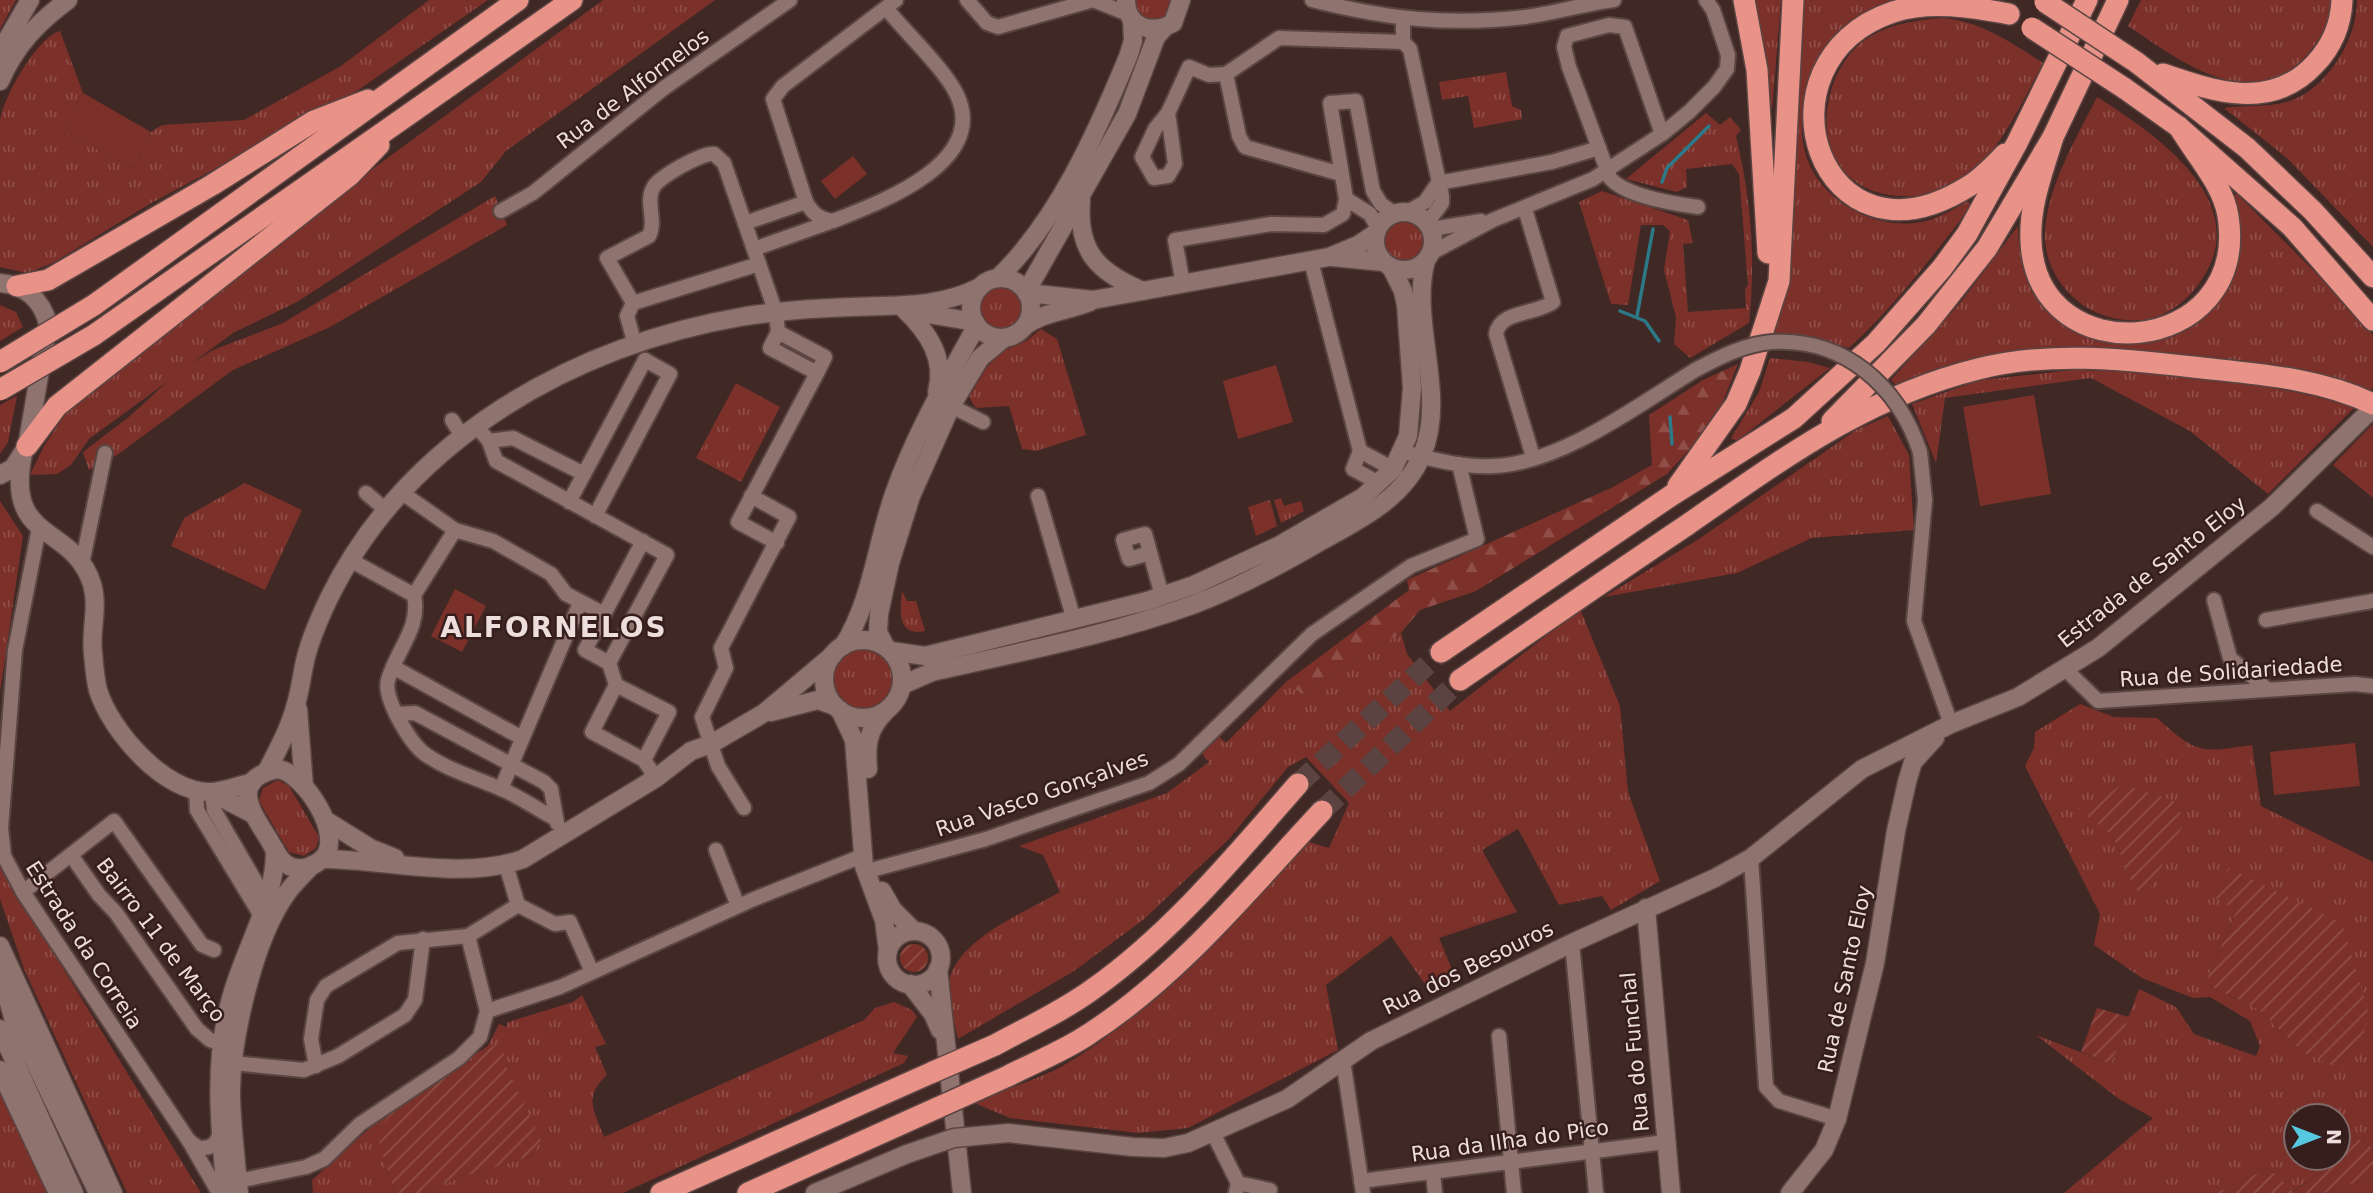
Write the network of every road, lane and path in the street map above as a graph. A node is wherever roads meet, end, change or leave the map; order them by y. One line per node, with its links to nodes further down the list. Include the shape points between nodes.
1 (30, 0): 25 (street)
2 (68, 0): 28 (street, via 12,53)
3 (518, 0): 29 (highway)
4 (572, 0): 30 (highway)
5 (790, 0): 47 (street, Rua de Alfornelos, via 664,88 533,193)
6 (967, 0): 7 (street, via 987,23 998,27)
7 (1093, 0): 20 (street)
8 (1181, 0): 23 (street, via 1177,19)
9 (1312, 0): 22 (street)
10 (1614, 0): 22 (street, via 1515,18 1457,23)
11 (1706, 0): 33 (street, via 1728,55 1727,69 1714,87)
12 (1744, 0): 73 (highway, via 1755,57 1765,166 1768,286)
13 (1793, 0): 73 (highway, via 1779,281)
14 (1984, 0): 21 (highway)
15 (2087, 0): 35 (highway)
16 (2118, 0): 34 (highway)
17 (2342, 0): 26 (highway, via 2339,26 2324,54 2303,76 2269,93 2218,91)
18 (2043, 1): 26 (highway, bridge)
19 (891, 4): 43 (street, via 783,86 773,99); 50 (street, via 955,91 961,112 959,144 951,155 894,196)
20 (1129, 11): 23 (street, via 1146,29); 60 (street, via 1133,41 1128,57 1080,161 1023,253)
21 (2009, 14): 32 (highway, bridge); 35 (highway, via 1929,6 1873,20 1857,30 1832,58 1817,90 1812,122 1821,158 1835,181 1859,200 1891,209 1924,207 1971,185)
22 (1403, 20): 24 (street)
23 (1164, 28): 41 (street, via 1156,37 1127,114)
24 (1403, 42): 27 (street, via 1279,38); 39 (street, via 1410,49)
25 (0, 52)
26 (2141, 65): 59 (highway, via 2247,148)
27 (1226, 74): 31 (street, via 1209,75 1189,67); 38 (street, via 1245,147)
28 (0, 81)
29 (400, 88): 61 (highway, via 314,121 48,280); 76 (highway, bridge, via 94,305)
30 (414, 108): 77 (highway, bridge, via 94,335); 85 (highway, via 350,175 57,406)
31 (1168, 113)
32 (2179, 127): 34 (highway, via 2223,197 2228,216 2227,260 2196,309 2168,328 2144,334 2105,331 2077,320 2052,298 2040,278 2032,257 2031,223); 70 (highway, via 2292,227)
33 (1662, 134): 36 (street, via 1628,31 1622,25 1609,25 1564,40 1569,67); 37 (street)
34 (2053, 137): 83 (highway, via 1987,248 1955,290)
35 (2017, 143): 99 (highway, via 1967,234 1877,343 1794,418)
36 (1599, 148): 37 (street); 39 (street, via 1552,162)
37 (1607, 172): 44 (street, via 1618,186); 46 (street)
38 (1341, 174): 40 (street, via 1330,103 1356,101); 42 (street)
39 (1438, 183): 48 (street, via 1425,202); 52 (street, via 1443,200)
40 (1373, 191): 45 (street, via 1369,205); 48 (street, via 1381,204)
41 (1082, 197): 64 (street, via 1080,233 1094,260); 65 (street)
42 (1346, 199): 45 (street); 62 (street, via 1343,214 1324,225 1271,224 1175,240)
43 (806, 202): 50 (street, via 816,216); 51 (street)
44 (1698, 207)
45 (1360, 208): 53 (street, via 1370,214)
46 (1525, 209): 49 (street); 90 (street, via 1553,302 1505,320 1496,334)
47 (501, 211)
48 (1401, 213): 52 (street); 53 (street)
49 (1493, 220): 52 (street); 55 (street)
50 (833, 221): 54 (street)
51 (745, 223): 54 (street); 67 (street, via 724,163 714,154 703,155 653,187 653,224 644,241 607,258)
52 (1429, 226): 55 (street)
53 (1377, 230): 56 (street, via 1358,245); 58 (street, via 1376,248)
54 (754, 249): 57 (street)
55 (1429, 256): 58 (street, via 1410,270); 89 (street, via 1422,284 1430,417)
56 (1320, 259): 58 (street); 62 (street); 86 (street)
57 (759, 264): 67 (street); 69 (street)
58 (1387, 265): 87 (street, via 1403,290 1406,305 1412,388)
59 (2373, 277)
60 (998, 278): 63 (street); 65 (street, via 1014,281)
61 (5, 283): 85 (street, via 39,302 48,324)
62 (1183, 284): 64 (street)
63 (980, 287): 68 (street, via 934,303); 71 (street, via 972,304)
64 (1143, 291): 66 (street)
65 (1027, 293): 66 (street); 72 (street, via 1031,310)
66 (1093, 300): 72 (street, via 1067,312 1041,316)
67 (633, 303): 75 (street, via 627,316)
68 (900, 308): 69 (street); 71 (street); 78 (street, via 926,333 937,356)
69 (776, 313): 75 (street, via 697,326); 100 (street, via 779,332 825,357)
70 (2373, 320)
71 (976, 324): 74 (street, via 989,335); 78 (street)
72 (1025, 326): 74 (street)
73 (1762, 335): 99 (highway, via 1736,404)
74 (1004, 338): 78 (street, via 980,358)
75 (640, 349): 82 (street, via 538,385); 93 (street); 106 (street, via 670,374)
76 (0, 362)
77 (0, 390)
78 (943, 403): 81 (street); 125 (street, via 890,563 878,628); 126 (street, via 895,492 863,608)
79 (2373, 406): 83 (highway, via 2353,394 2285,377 2067,358 1979,368 1920,386); 130 (street, Estrada de Santo Eloy, via 2272,507 2098,648)
80 (452, 420): 82 (street)
81 (983, 422)
82 (469, 431): 84 (street); 97 (street)
83 (1818, 435): 131 (highway)
84 (489, 441): 93 (street, via 513,438); 103 (street, via 496,461)
85 (25, 450): 94 (street, via 13,468); 102 (street, via 18,479)
86 (1360, 452): 92 (street); 95 (street, via 1353,469)
87 (1403, 452): 89 (street); 92 (street)
88 (105, 453): 114 (street)
89 (1421, 456): 91 (street); 119 (street, via 1402,486 1371,513 1245,582)
90 (1533, 457): 91 (street, via 1494,466); 141 (street, bridge, via 1578,440 1723,355 1770,342 1816,347 1842,357 1883,385 1907,419 1920,452 1925,500 1914,621)
91 (1459, 464): 167 (street, Rua Vasco Gonçalves, via 1477,539 1411,566 1312,634 1179,764 1149,783 986,839)
92 (1393, 469): 95 (street)
93 (584, 474): 103 (street)
94 (0, 475)
95 (1379, 482): 119 (street, via 1268,551)
96 (0, 486): 102 (street)
97 (401, 492): 104 (street); 108 (street)
98 (366, 493): 104 (street)
99 (1672, 495): 127 (highway)
100 (751, 496): 110 (street, via 789,517); 110 (street, via 738,522)
101 (1038, 496): 121 (street)
102 (20, 500): 107 (street)
103 (569, 502): 106 (street)
104 (386, 510): 113 (street)
105 (2317, 511): 111 (street)
106 (595, 516): 109 (street)
107 (40, 528): 114 (street); 169 (street, Estrada da Correia, via 15,650 1,842 7,866)
108 (455, 530): 115 (street); 118 (street, via 493,541 551,574 566,594)
109 (642, 541): 120 (street); 128 (street, via 667,555)
110 (777, 542): 143 (street, via 721,648 726,668 702,717)
111 (2373, 547)
112 (1150, 553): 119 (street)
113 (350, 560): 115 (street); 136 (street, via 311,642)
114 (82, 564): 154 (street, via 96,605 92,650 99,691 116,729 161,773)
115 (414, 595): 129 (street, via 415,622)
116 (2214, 600): 135 (street, via 2230,658)
117 (2373, 601): 122 (street)
118 (580, 603): 120 (street); 142 (street)
119 (1154, 605): 121 (street); 124 (street)
120 (604, 614): 128 (street, via 585,650)
121 (1074, 620): 123 (street)
122 (2266, 620)
123 (1047, 626): 124 (street); 125 (street, via 925,656)
124 (1052, 644): 133 (street, via 932,672)
125 (888, 649): 126 (street, via 866,640); 133 (street, via 900,667)
126 (838, 650): 137 (street, via 825,675 825,686); 139 (street)
127 (1441, 652)
128 (609, 663): 132 (street)
129 (393, 667): 140 (street, via 387,687); 142 (street)
130 (2064, 668): 135 (street, Rua de Solidariedade, via 2098,701); 141 (street, Estrada de Santo Eloy, via 2018,698)
131 (1460, 680)
132 (616, 685): 145 (street, via 592,733); 145 (street, via 669,712)
133 (902, 685): 138 (street)
134 (2373, 686): 135 (street, Rua de Solidariedade)
135 (2267, 689)
136 (297, 702): 148 (street); 152 (street)
137 (838, 708): 138 (street, via 864,718); 139 (street, via 817,700); 167 (street, via 854,740)
138 (887, 710): 167 (street, via 870,729 867,747)
139 (764, 713): 143 (street)
140 (396, 714): 147 (street, via 415,713); 153 (street, via 424,754)
141 (1951, 724): 144 (street, Estrada de Santo Eloy); 146 (street)
142 (522, 738): 147 (street)
143 (711, 744): 149 (street, via 674,774); 155 (street, via 718,766)
144 (1894, 753): 146 (street, via 1910,755); 164 (street, Estrada de Santo Eloy, via 1862,769)
145 (644, 760): 149 (street)
146 (1913, 762): 195 (street, Rua de Santo Eloy, via 1896,831 1875,963)
147 (511, 765): 153 (street); 158 (street, via 549,785)
148 (267, 771): 150 (street); 152 (street, via 287,770)
149 (656, 778): 160 (street)
150 (252, 783): 154 (street); 157 (street, via 247,794)
151 (1298, 784): 211 (highway, bridge, via 1220,871 1129,960 1069,1006 995,1045)
152 (304, 786): 159 (street)
153 (501, 789): 158 (street)
154 (204, 791): 157 (street); 170 (street); 174 (street, via 197,810)
155 (744, 808)
156 (1322, 811): 212 (highway, bridge, via 1188,953 1139,998 1088,1035)
157 (253, 814): 161 (street)
158 (554, 818): 160 (street)
159 (325, 820): 165 (street, via 330,847); 166 (street, via 370,848)
160 (565, 836): 168 (street)
161 (275, 849): 165 (street, via 287,865 298,868); 170 (street)
162 (716, 850): 172 (street)
163 (71, 855): 169 (street, Bairro 11 de Março); 180 (street, Bairro 11 de Março, via 114,821 202,945); 190 (street, Bairro 11 de Março, via 197,1029)
164 (1751, 858): 173 (street, Rua dos Besouros); 195 (street, via 1766,1087 1779,1101)
165 (317, 862): 166 (street); 174 (street)
166 (408, 863): 168 (street, via 454,870)
167 (869, 863): 172 (street, Rua Vasco Gonçalves); 175 (street, via 886,900); 181 (street, via 869,885 884,920)
168 (506, 865): 171 (street)
169 (23, 892): 198 (street, Estrada da Correia)
170 (268, 897): 174 (street)
171 (518, 905): 176 (street); 184 (street, via 555,924 570,922)
172 (738, 906): 184 (street, Rua Vasco Gonçalves)
173 (1646, 908): 178 (street, Rua dos Besouros); 199 (street, Rua do Funchal)
174 (267, 917): 190 (street, via 236,977); 192 (street)
175 (915, 931): 181 (street, via 901,934); 182 (street, via 928,934 937,944)
176 (468, 936): 177 (street); 186 (street)
177 (423, 939): 193 (street, via 409,1012); 193 (street, via 389,947 321,990 311,1040)
178 (1572, 943): 191 (street, Rua dos Besouros, via 1371,1041); 200 (street)
179 (0, 946): 209 (street)
180 (214, 950)
181 (888, 951): 185 (street, via 892,973)
182 (939, 969): 185 (street, via 924,983); 189 (street)
183 (0, 972): 208 (street, via 13,1017)
184 (592, 972): 186 (street, Rua Vasco Gonçalves)
185 (910, 984): 189 (street, via 933,1014)
186 (487, 1011): 205 (street, via 480,1037 459,1058 360,1124 324,1158)
187 (0, 1029): 207 (street)
188 (1499, 1036): 201 (street)
189 (944, 1039): 214 (street)
190 (221, 1044): 196 (street)
191 (1343, 1060): 197 (street, Rua dos Besouros, via 1287,1099); 203 (street)
192 (232, 1063): 193 (street, via 294,1071); 205 (street)
193 (316, 1066)
194 (0, 1070): 206 (street)
195 (1838, 1119): 220 (street, Rua de Santo Eloy, via 1824,1150)
196 (220, 1131): 198 (street, via 211,1147 199,1148); 205 (street)
197 (1213, 1133): 204 (street); 213 (street, Rua dos Besouros, bridge, via 1177,1146 1149,1148 1008,1133 954,1138)
198 (189, 1141): 210 (street, Estrada da Correia)
199 (1665, 1142): 200 (street, Rua da Ilha do Pico); 219 (street, Rua do Funchal)
200 (1592, 1150): 201 (street, Rua da Ilha do Pico); 218 (street)
201 (1511, 1162): 202 (street, Rua da Ilha do Pico); 217 (street)
202 (1433, 1173): 203 (street, Rua da Ilha do Pico); 216 (street)
203 (1362, 1187)
204 (1237, 1188): 215 (street)
205 (234, 1189)
206 (58, 1193)
207 (74, 1193)
208 (98, 1193)
209 (113, 1193)
210 (219, 1193)
211 (661, 1193)
212 (748, 1193)
213 (815, 1193)
214 (962, 1193)
215 (1269, 1193)
216 (1435, 1193)
217 (1514, 1193)
218 (1596, 1193)
219 (1671, 1193)
220 (1790, 1193)

